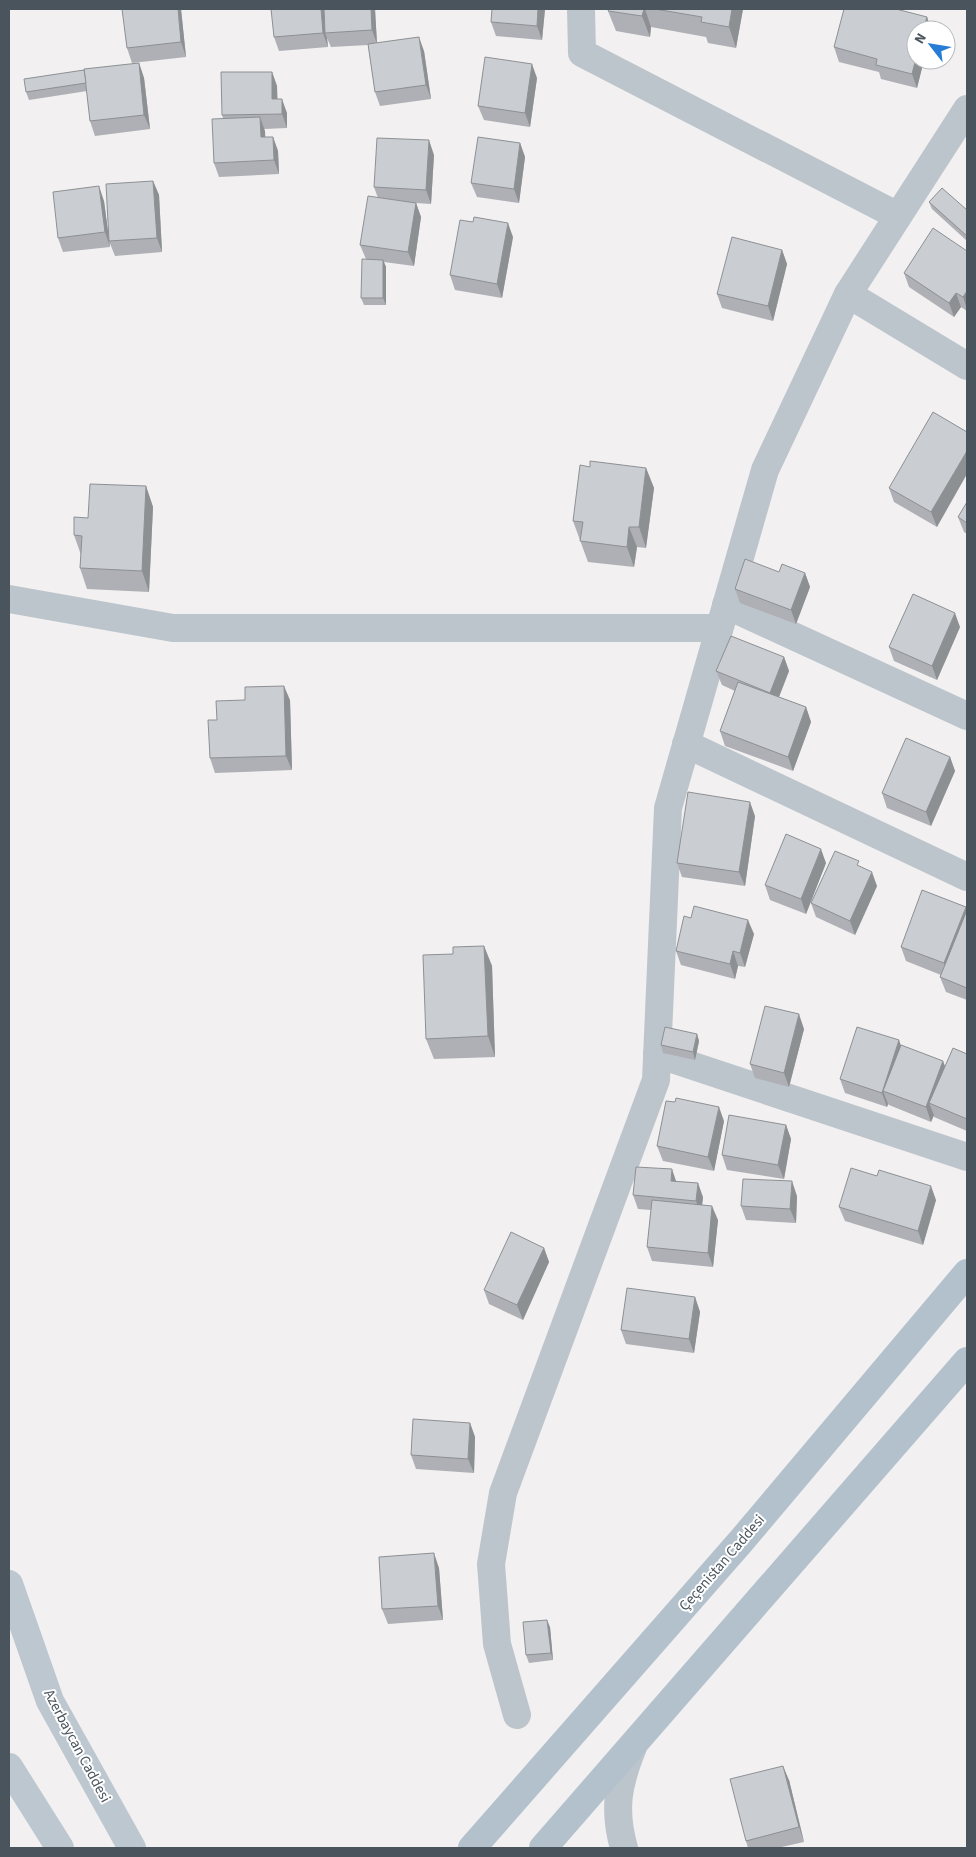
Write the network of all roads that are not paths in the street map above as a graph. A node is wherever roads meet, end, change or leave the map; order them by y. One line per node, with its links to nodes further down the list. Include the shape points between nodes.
1 (581, 9): 3 (street, via 582,53)
2 (967, 109): 3 (street)
3 (898, 216): 4 (street)
4 (848, 294): 5 (street); 7 (street, via 765,470)
5 (967, 366)
6 (9, 599): 7 (street, via 173,628)
7 (722, 616): 8 (street); 9 (street)
8 (967, 716)
9 (686, 744): 10 (street); 11 (street, via 668,808)
10 (967, 877)
11 (657, 1054): 12 (street); 16 (street, via 656,1080 503,1493 491,1564 496,1644)
12 (967, 1157)
13 (967, 1274): 21 (main road, Çeçenistan Caddesi, via 742,1540)
14 (967, 1361): 17 (main road)
15 (9, 1584): 20 (main road, Azerbaycan Caddesi, via 50,1701)
16 (516, 1715)
17 (634, 1747): 22 (main road); 23 (street, via 622,1773 618,1799 617,1824)
18 (9, 1768): 19 (main road)
19 (60, 1848)
20 (132, 1848)
21 (472, 1848)
22 (543, 1848)
23 (624, 1848)

